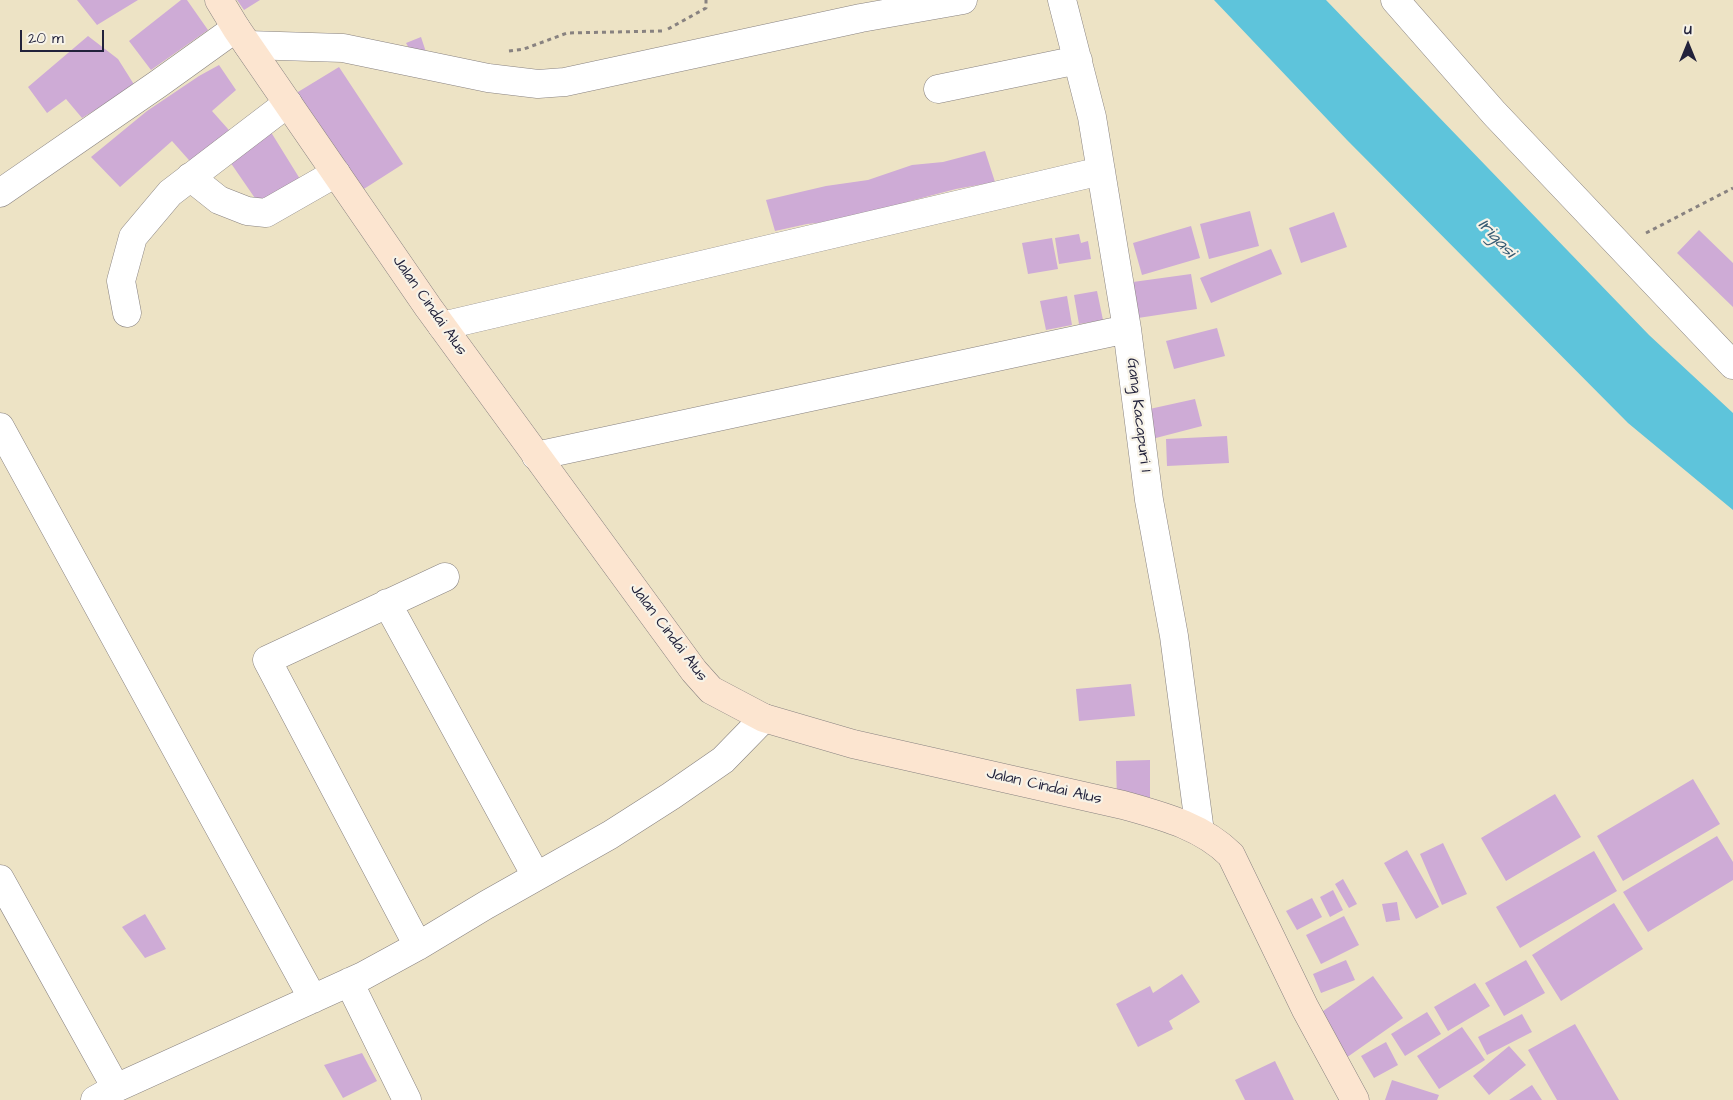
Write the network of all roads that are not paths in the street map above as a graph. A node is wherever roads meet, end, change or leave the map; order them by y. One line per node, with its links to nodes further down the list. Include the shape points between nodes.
1 (219, 0): 5 (street, Jalan Cindai Alus)
2 (963, 0): 5 (street, via 861,18 599,76 538,84 488,78 343,48)
3 (1062, 0): 6 (street, Gang Kacapuri 1)
4 (1395, 0): 16 (street, via 1494,113)
5 (242, 36): 8 (street, Jalan Cindai Alus); 12 (street, via 158,84)
6 (1078, 60): 7 (street); 9 (street, Gang Kacapuri 1)
7 (938, 89)
8 (288, 103): 10 (street, Jalan Cindai Alus); 11 (street)
9 (1101, 171): 14 (street); 15 (street, Gang Kacapuri 1)
10 (336, 173): 11 (street, via 266,213 247,211 219,200); 14 (street, Jalan Cindai Alus)
11 (190, 177): 13 (street, via 170,192 133,238 121,282)
12 (0, 193)
13 (127, 314)
14 (442, 326): 18 (street, Jalan Cindai Alus)
15 (1127, 329): 18 (street); 22 (street, Gang Kacapuri 1, via 1149,500 1174,636)
16 (1733, 364)
17 (0, 426): 27 (street)
18 (536, 456): 21 (street, Jalan Cindai Alus, via 694,671 712,690)
19 (445, 576): 20 (street)
20 (387, 603): 23 (street); 25 (street, via 267,660)
21 (764, 718): 22 (street, Jalan Cindai Alus, via 852,744 1124,805); 23 (street, via 723,760 686,786)
22 (1200, 832): 30 (street, Jalan Cindai Alus, via 1218,842 1230,855 1304,1008)
23 (536, 876): 25 (street)
24 (0, 879): 28 (street)
25 (418, 946): 26 (street)
26 (349, 982): 27 (street); 29 (street)
27 (313, 999): 28 (street)
28 (105, 1094)
29 (407, 1100)
30 (1355, 1100)

